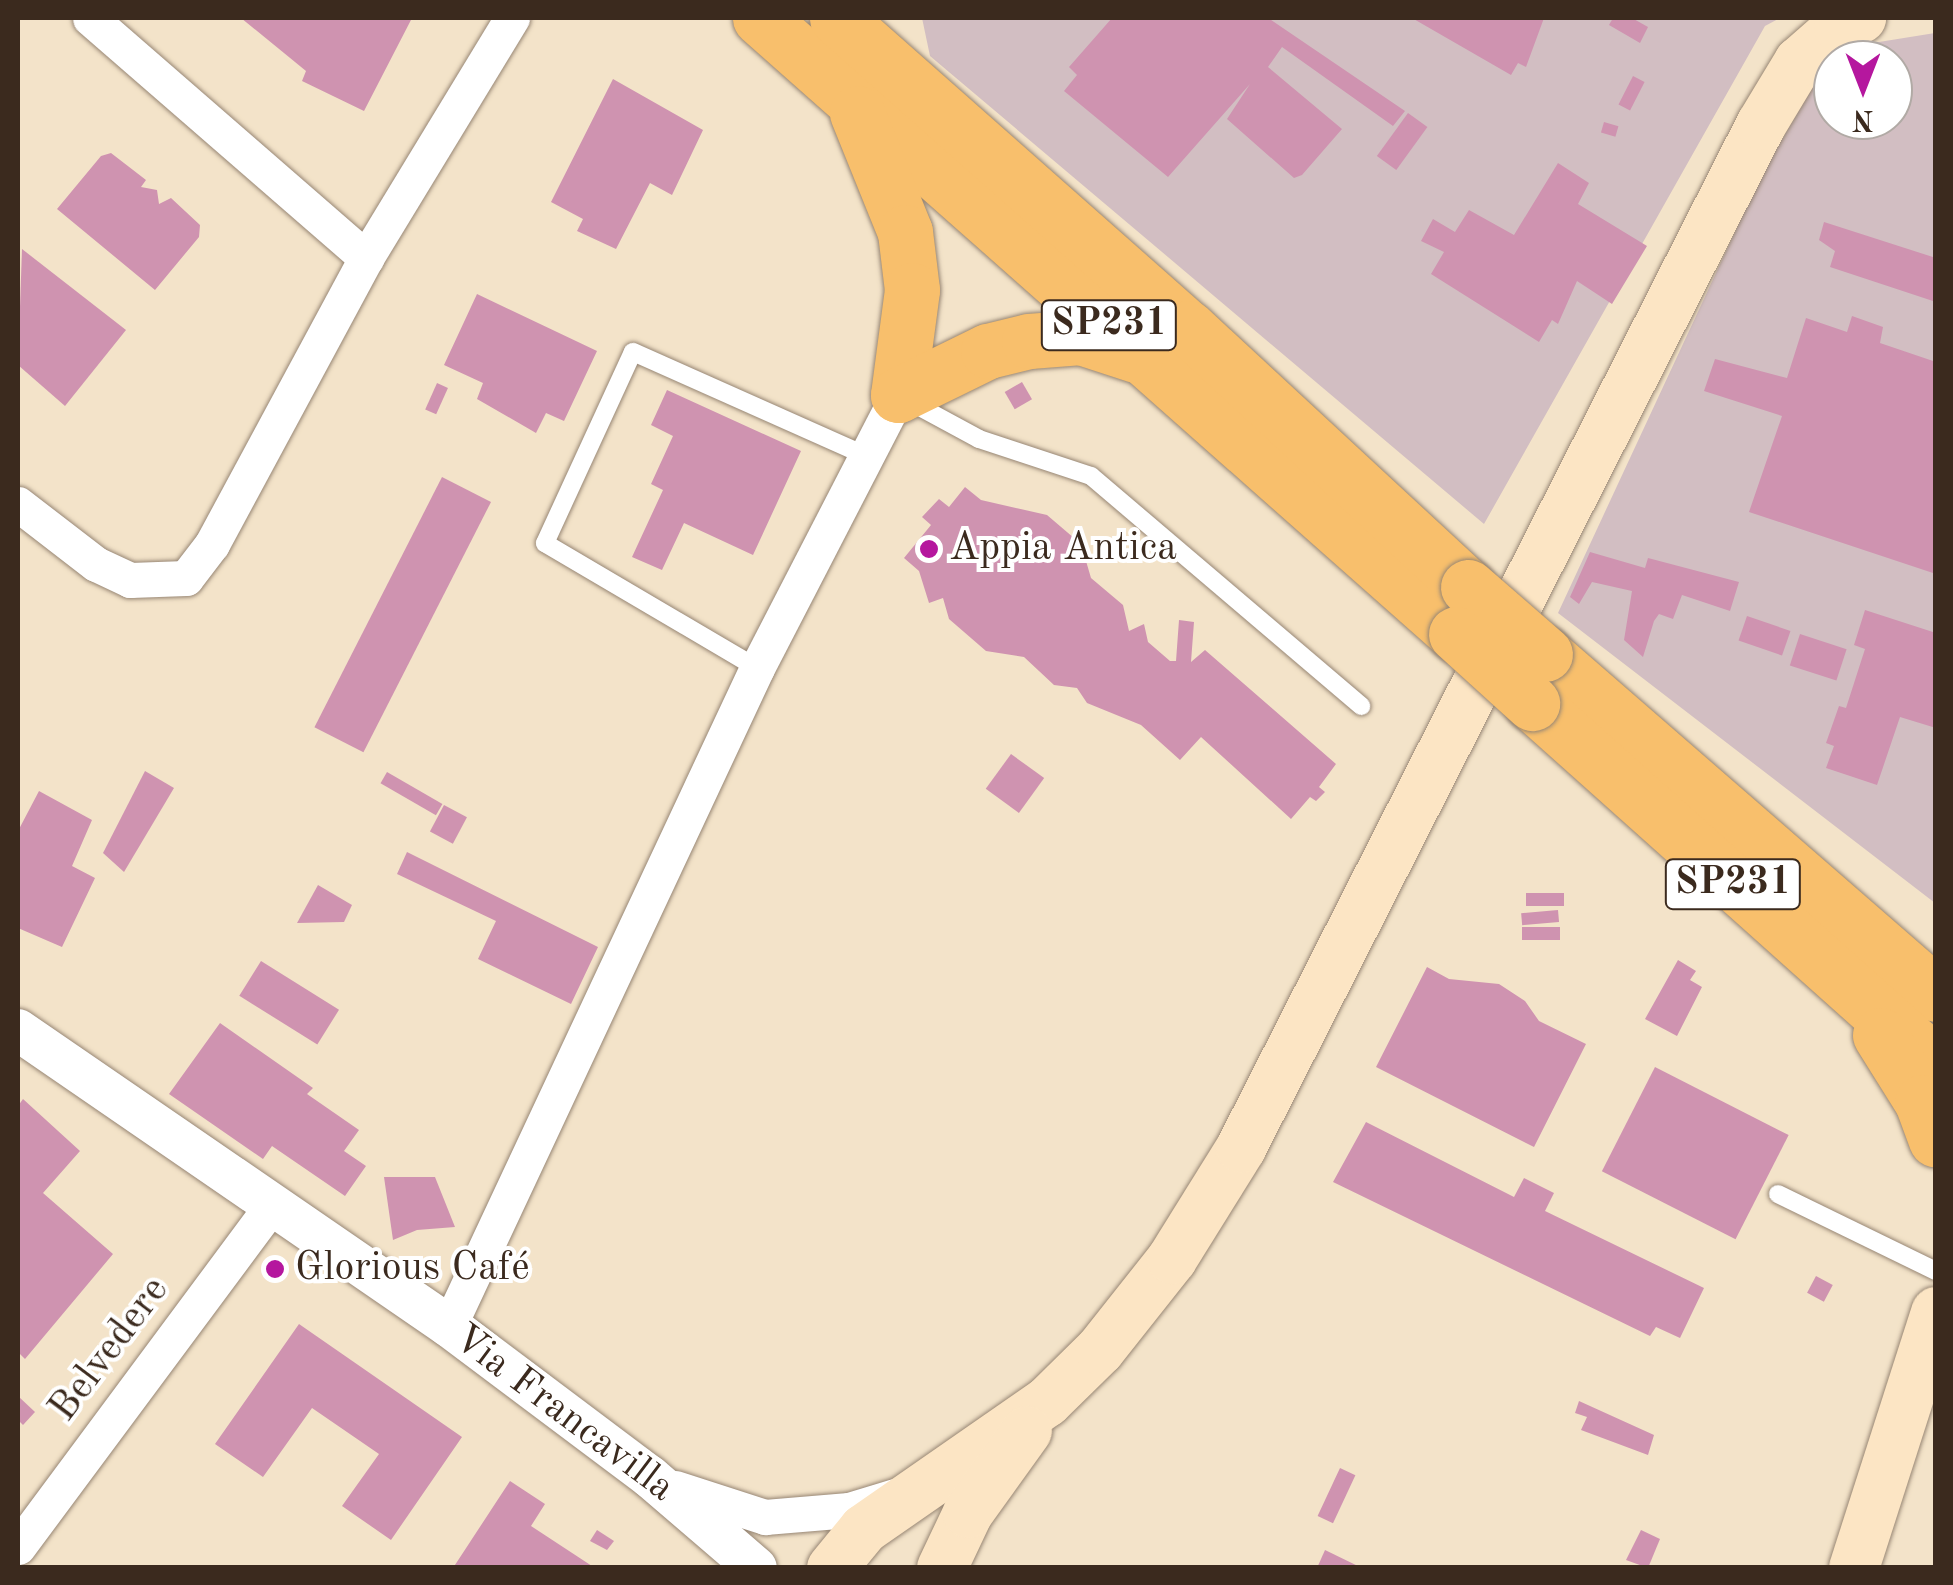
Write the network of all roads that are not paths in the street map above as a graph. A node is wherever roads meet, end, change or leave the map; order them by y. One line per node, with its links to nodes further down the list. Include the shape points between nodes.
1 (90, 18): 6 (street)
2 (512, 18): 6 (street)
3 (760, 18): 5 (highway, SP231)
4 (1862, 18): 27 (main road, via 1839,27 1799,62 1761,125 1241,1148 1172,1259 1100,1350)
5 (860, 45): 7 (highway, SP231); 8 (highway, via 905,232 912,290); 11 (highway, SP231, via 1188,328)
6 (366, 258): 10 (street, via 212,544 186,578 130,580 96,564)
7 (1146, 359): 8 (highway, via 1081,337 1029,341 988,351); 11 (highway, SP231)
8 (898, 395): 9 (street); 14 (lane, via 979,439 1091,476)
9 (862, 454): 12 (street); 12 (lane, via 633,352 546,543)
10 (18, 504)
11 (1462, 611): 13 (highway, SP231, bridge)
12 (757, 668): 26 (street)
13 (1538, 678): 15 (highway, SP231); 17 (highway, SP231)
14 (1361, 706)
15 (1780, 856): 16 (highway); 18 (highway, SP231)
16 (1936, 952)
17 (1852, 990): 20 (highway, SP231); 21 (highway, via 1922,1102)
18 (1936, 994)
19 (18, 1030): 23 (street, Via Francavilla)
20 (1936, 1064)
21 (1936, 1140)
22 (1778, 1194): 24 (lane)
23 (272, 1204): 26 (street, Via Francavilla); 31 (street, Belvedere)
24 (1936, 1271)
25 (1936, 1312): 36 (main road)
26 (449, 1326): 28 (street, Via Francavilla)
27 (1047, 1402): 29 (main road); 30 (main road)
28 (649, 1476): 29 (street, via 714,1506 765,1517 849,1510); 32 (street, Via Francavilla)
29 (925, 1487): 33 (main road, via 864,1528)
30 (968, 1513): 34 (street); 35 (main road)
31 (18, 1547)
32 (756, 1568)
33 (832, 1568)
34 (914, 1568)
35 (942, 1568)
36 (1854, 1568)

